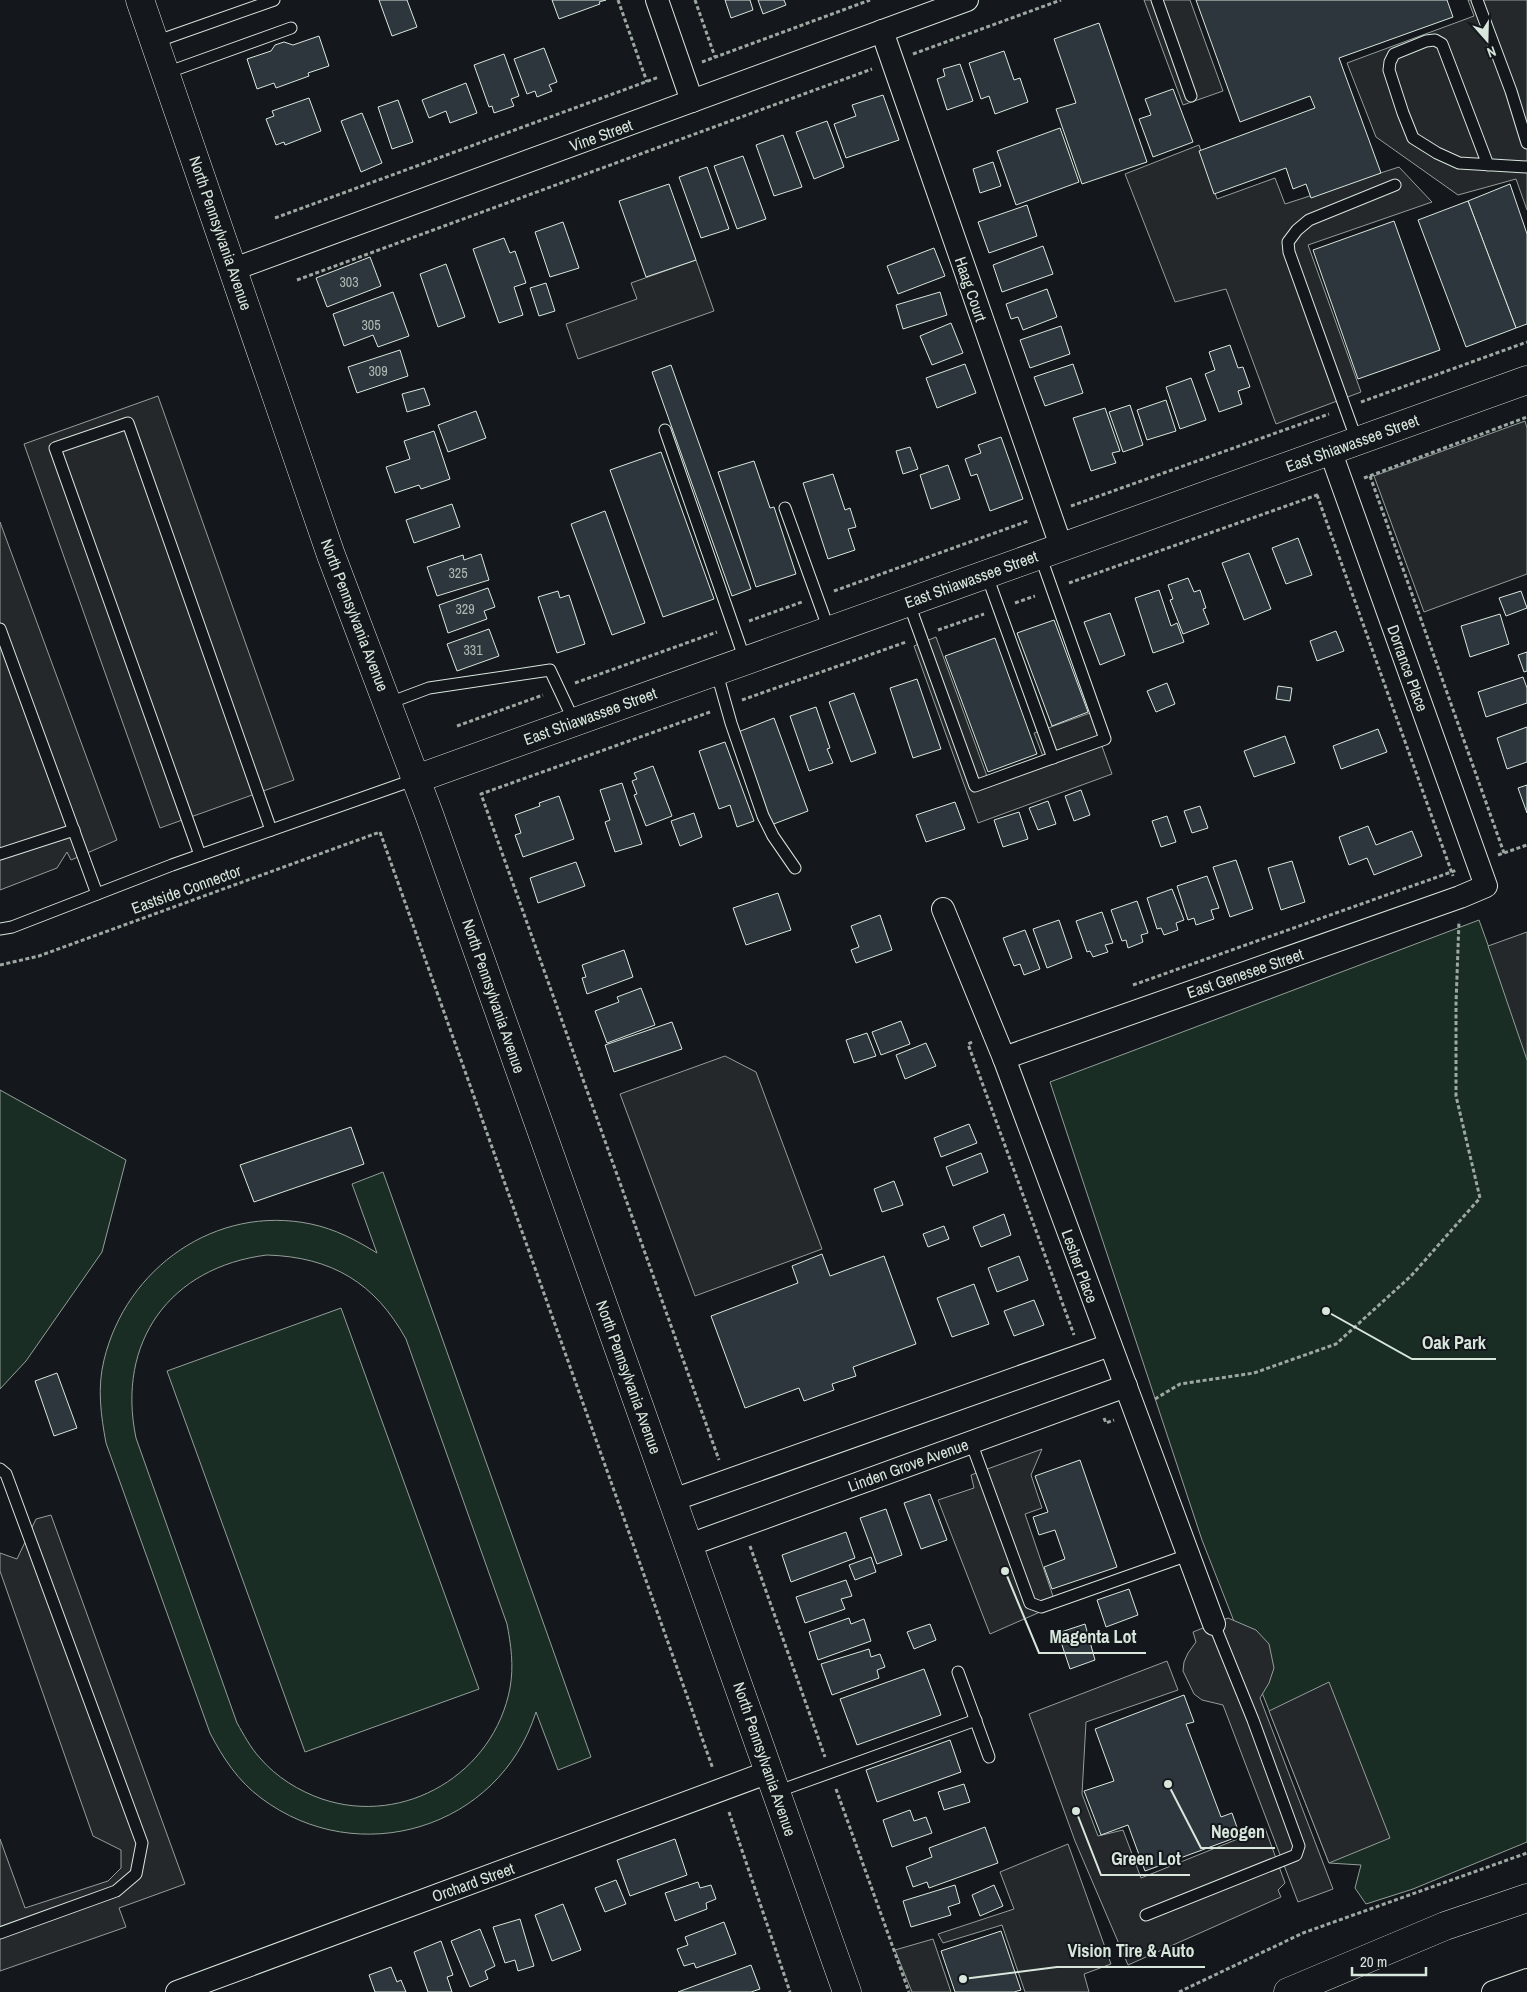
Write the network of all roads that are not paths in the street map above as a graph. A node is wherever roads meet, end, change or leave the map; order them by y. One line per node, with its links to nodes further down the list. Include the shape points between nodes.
1 (140, 0): 9 (main road, North Pennsylvania Avenue)
2 (274, 0): 9 (lane)
3 (657, 0): 12 (street)
4 (967, 0): 8 (street, Vine Street)
5 (1156, 0): 11 (lane)
6 (1477, 0): 13 (lane)
7 (291, 28): 10 (lane)
8 (882, 31): 12 (street, Vine Street); 23 (street, Haag Court, via 1049,513)
9 (155, 42): 10 (main road, North Pennsylvania Avenue)
10 (166, 73): 17 (main road, North Pennsylvania Avenue)
11 (1191, 96)
12 (692, 101): 17 (street, Vine Street)
13 (1527, 143)
14 (1488, 165): 14 (lane, via 1459,163 1413,138 1389,70 1394,54 1426,40 1442,44); 15 (lane)
15 (1527, 167)
16 (1395, 185): 20 (lane, via 1309,220 1288,242)
17 (234, 269): 30 (main road, North Pennsylvania Avenue, via 331,555)
18 (1527, 380): 20 (main road, East Shiawassee Street)
19 (665, 430): 28 (lane)
20 (1357, 441): 21 (main road, East Shiawassee Street)
21 (1330, 450): 23 (main road, East Shiawassee Street); 39 (street, Dorrance Place)
22 (785, 508): 27 (lane)
23 (1050, 550): 24 (main road, East Shiawassee Street); 32 (lane, via 1105,739)
24 (986, 573): 25 (main road, East Shiawassee Street); 32 (lane)
25 (908, 601): 27 (main road, East Shiawassee Street); 32 (lane, via 974,786)
26 (0, 629): 34 (lane)
27 (829, 630): 28 (main road, East Shiawassee Street)
28 (745, 660): 29 (main road, East Shiawassee Street)
29 (716, 670): 31 (main road, East Shiawassee Street); 38 (lane, via 763,816)
30 (389, 704): 31 (lane, via 429,688 550,670); 33 (main road, North Pennsylvania Avenue)
31 (574, 721): 33 (main road, East Shiawassee Street)
32 (1053, 758)
33 (416, 779): 35 (lane); 48 (main road, North Pennsylvania Avenue)
34 (74, 830): 36 (lane); 40 (lane)
35 (271, 830): 37 (lane); 37 (lane, via 128,423 55,448)
36 (0, 854)
37 (200, 855): 40 (lane)
38 (795, 868)
39 (1486, 886): 43 (street, East Genesee Street)
40 (97, 894): 42 (lane)
41 (943, 909): 43 (street, Lesher Place)
42 (0, 929)
43 (1004, 1058): 44 (street, Lesher Place)
44 (1110, 1345): 45 (street, Lesher Place); 48 (street)
45 (1126, 1386): 46 (street, Linden Grove Avenue); 50 (street, Lesher Place)
46 (971, 1442): 49 (street, Linden Grove Avenue); 50 (lane, via 1030,1603 1041,1607)
47 (0, 1469): 58 (lane, via 6,1474 142,1843 136,1874 116,1892)
48 (674, 1500): 49 (main road, North Pennsylvania Avenue)
49 (689, 1545): 55 (main road, North Pennsylvania Avenue)
50 (1188, 1554): 51 (street, Lesher Place)
51 (1214, 1624): 57 (lane, via 1299,1846 1296,1855)
52 (958, 1672): 53 (lane)
53 (976, 1720): 54 (lane); 55 (lane, via 831,1772)
54 (989, 1757)
55 (773, 1782): 61 (street, Orchard Street, via 721,1790); 62 (main road, North Pennsylvania Avenue)
56 (1527, 1898): 63 (main road, via 1445,1926)
57 (1146, 1915)
58 (0, 1932)
59 (1527, 1980): 60 (street)
60 (1497, 1991)
61 (177, 1992)
62 (847, 1992)
63 (1288, 1992)

